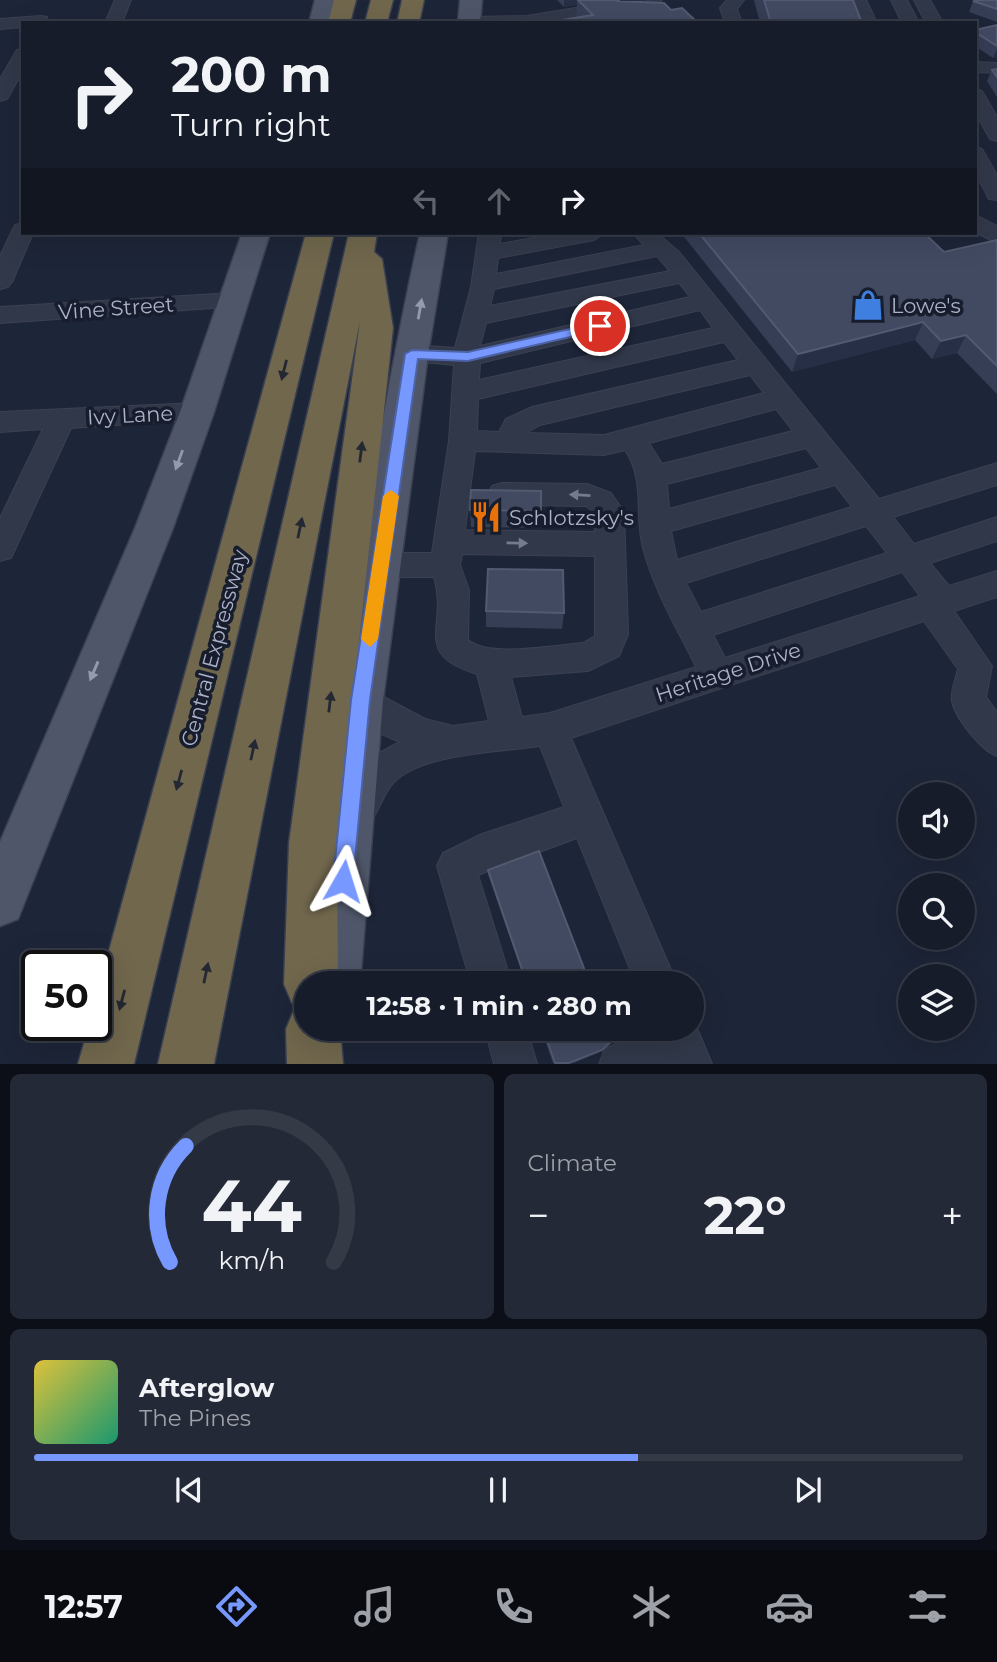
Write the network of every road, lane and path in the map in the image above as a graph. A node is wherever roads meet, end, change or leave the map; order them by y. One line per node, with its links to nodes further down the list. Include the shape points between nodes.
1 (123, 0): 17 (street)
2 (326, 0): 18 (main road)
3 (345, 0): 19 (highway)
4 (382, 0): 20 (highway)
5 (413, 0): 21 (highway)
6 (471, 0): 22 (main road)
7 (521, 0): 14 (street)
8 (736, 0): 25 (street, via 729,8)
9 (859, 0): 26 (street)
10 (900, 0): 27 (street)
11 (922, 0): 28 (street)
12 (656, 8): 14 (street); 24 (street)
13 (43, 18): 16 (street)
14 (537, 19): 23 (street)
15 (21, 21): 29 (street)
16 (22, 21)
17 (114, 21)
18 (321, 21)
19 (340, 21)
20 (377, 21)
21 (408, 21)
22 (469, 21)
23 (492, 21)
24 (622, 21)
25 (733, 21)
26 (868, 21)
27 (910, 21)
28 (934, 21)
29 (0, 24)
30 (21, 57): 33 (street)
31 (977, 67): 32 (street)
32 (997, 68)
33 (0, 94)
34 (977, 99): 35 (street)
35 (997, 135)
36 (977, 157): 37 (street)
37 (997, 194)
38 (977, 223): 47 (street)
39 (21, 235): 51 (street)
40 (255, 235): 53 (main road)
41 (292, 235): 57 (highway)
42 (319, 235): 57 (highway, Central Expressway)
43 (363, 235): 98 (highway, one-way to 43, via 313,843 376,328)
44 (363, 235): 107 (highway, one-way to 44)
45 (434, 235): 59 (main road, one-way to 45)
46 (584, 235): 49 (street, via 504,251)
47 (997, 236)
48 (652, 241): 50 (street); 52 (street)
49 (489, 242): 52 (street)
50 (684, 275): 54 (street); 56 (street)
51 (0, 282)
52 (483, 284): 56 (street)
53 (233, 301): 55 (street, Vine Street); 64 (main road)
54 (706, 301): 58 (street); 60 (street)
55 (0, 315)
56 (475, 317): 60 (street)
57 (295, 324): 106 (highway, Central Expressway, one-way to 106)
58 (730, 332): 61 (street); 62 (street)
59 (412, 354): 60 (street); 82 (main road)
60 (468, 357): 62 (street)
61 (755, 365): 63 (street); 70 (street, via 532,417 516,426)
62 (466, 391): 69 (street)
63 (781, 398): 67 (street); 68 (street)
64 (197, 412): 65 (street, Ivy Lane); 97 (main road, one-way to 97)
65 (62, 418): 66 (street, Ivy Lane); 79 (street, Ivy Lane)
66 (0, 422)
67 (812, 436): 71 (street); 73 (street)
68 (631, 438): 70 (street, via 604,445); 73 (street, via 648,462)
69 (463, 442): 70 (street); 74 (street)
70 (508, 443)
71 (841, 473): 75 (street); 76 (street)
72 (997, 474): 75 (street)
73 (652, 477): 76 (street)
74 (456, 493): 78 (street, one-way to 74, via 609,512 598,497); 80 (street)
75 (872, 512): 81 (street); 83 (street)
76 (655, 524): 83 (street)
77 (997, 529): 81 (street)
78 (610, 544): 80 (street, one-way to 78); 88 (street, via 612,634 607,646 588,657)
79 (0, 549)
80 (447, 554): 82 (street); 88 (street, via 453,590 452,646 464,656)
81 (908, 558): 85 (street); 86 (street)
82 (381, 565): 90 (main road)
83 (667, 576): 86 (street)
84 (997, 583): 85 (street, Heritage Drive)
85 (937, 603): 87 (street); 89 (street, Heritage Drive)
86 (694, 628): 89 (street)
87 (986, 662): 93 (street, via 968,700)
88 (491, 664): 92 (street)
89 (717, 675): 91 (street, Heritage Drive)
90 (360, 700): 94 (street, Heritage Drive, via 406,730); 96 (main road)
91 (550, 729): 92 (street, Heritage Drive); 95 (street)
92 (510, 735): 94 (street, Heritage Drive)
93 (997, 740)
94 (454, 741): 96 (street, Heritage Drive, via 409,754 382,771)
95 (587, 817): 100 (street, via 456,866); 101 (street)
96 (348, 829): 99 (main road)
97 (0, 901)
98 (311, 971)
99 (334, 971)
100 (488, 971)
101 (652, 971)
102 (314, 1041): 108 (highway)
103 (327, 1041): 109 (main road)
104 (510, 1041): 110 (street)
105 (683, 1043): 111 (street)
106 (106, 1063)
107 (186, 1063)
108 (315, 1063)
109 (325, 1063)
110 (516, 1063)
111 (620, 1063)

